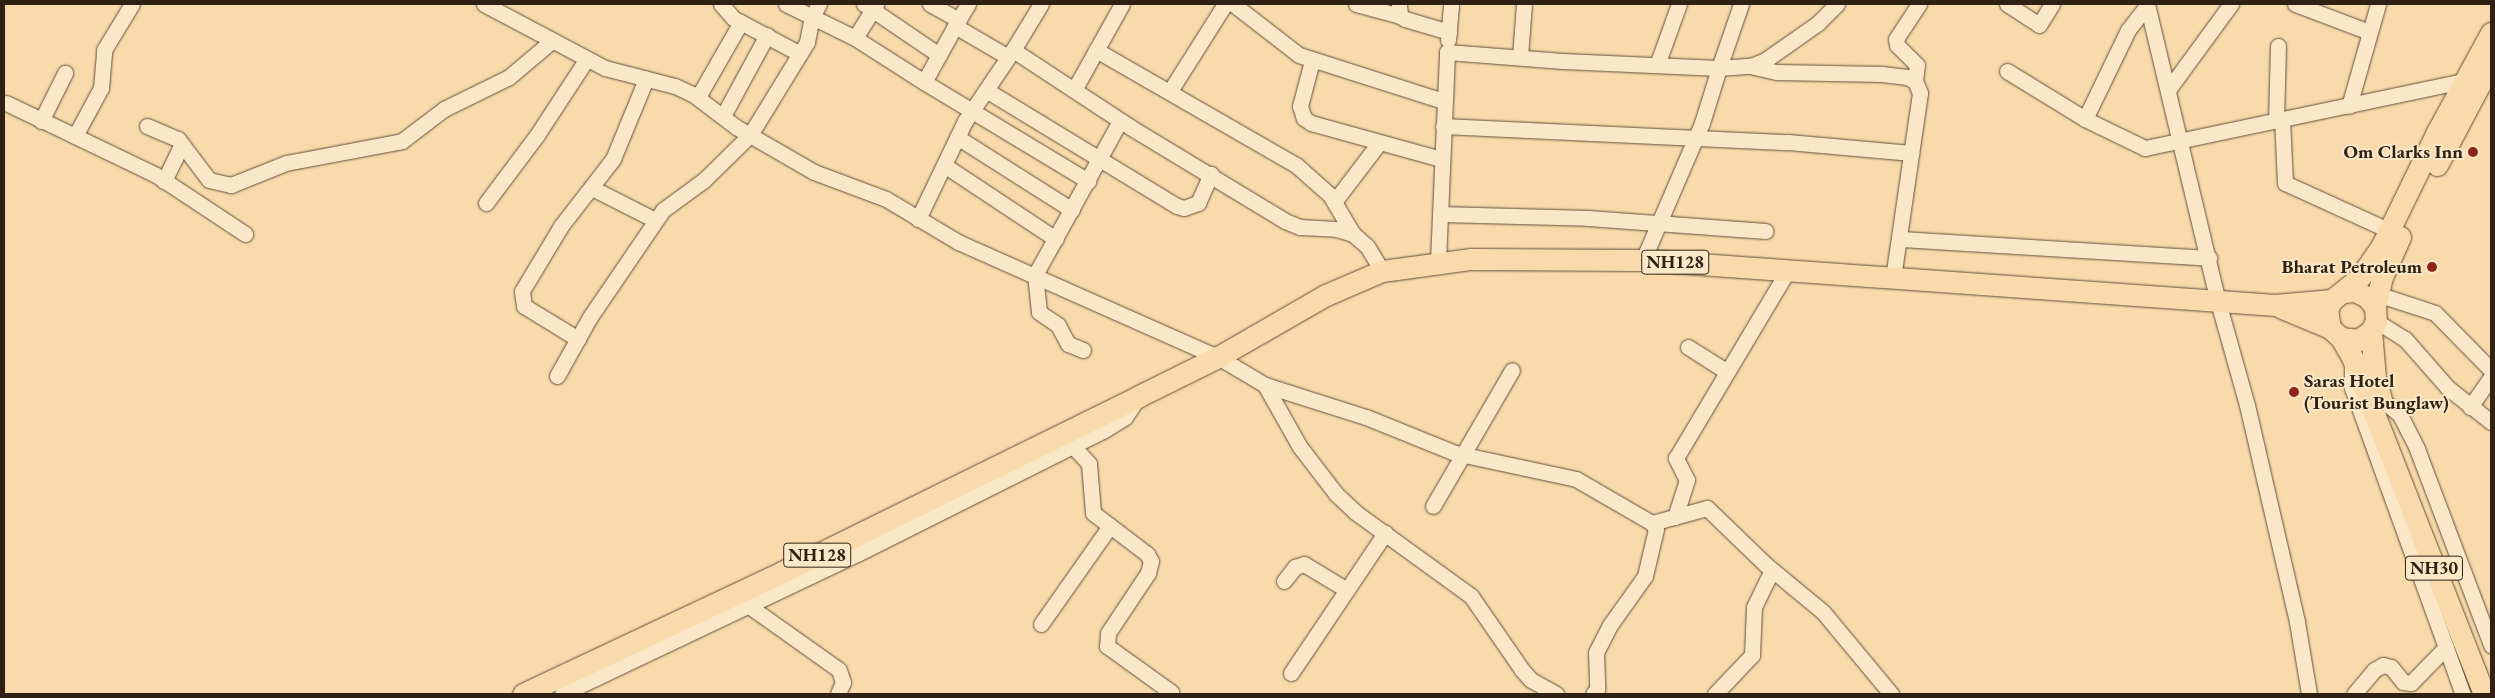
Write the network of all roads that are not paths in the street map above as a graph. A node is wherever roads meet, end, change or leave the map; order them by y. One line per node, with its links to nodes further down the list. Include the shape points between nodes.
1 (132, 4): 72 (street, via 104,50 103,84)
2 (484, 4): 34 (street)
3 (721, 4): 27 (street, via 726,13)
4 (786, 4): 25 (street)
5 (930, 4): 28 (street)
6 (968, 4): 28 (street)
7 (1041, 4): 39 (street)
8 (1122, 4): 36 (street)
9 (1225, 4): 58 (street)
10 (1233, 4): 43 (street, via 1288,48)
11 (1356, 4): 26 (street)
12 (1451, 4): 29 (street)
13 (1524, 4): 41 (street)
14 (1676, 4): 45 (street)
15 (1741, 4): 47 (street)
16 (1837, 4): 46 (street, via 1818,23 1764,61)
17 (1919, 4): 51 (street, via 1896,41 1917,65)
18 (2007, 4): 19 (street, via 2039,25)
19 (2052, 4)
20 (2231, 4): 57 (street)
21 (2295, 4): 30 (street)
22 (2378, 4): 30 (street)
23 (871, 5): 33 (street); 40 (street)
24 (2147, 5): 57 (street); 65 (street, via 2128,30)
25 (816, 10): 33 (street); 38 (street)
26 (1399, 10): 29 (street)
27 (741, 22): 32 (street); 59 (street)
28 (957, 23): 39 (street); 40 (street)
29 (1449, 32): 37 (street)
30 (2369, 32): 62 (street)
31 (2491, 33): 53 (highway, NH30)
32 (767, 36): 38 (street); 64 (street)
33 (855, 38): 52 (street)
34 (553, 40): 42 (street); 77 (street, via 509,77 444,109 395,144 286,163 231,185 209,180)
35 (2278, 46): 66 (street)
36 (1096, 50): 56 (street); 58 (street)
37 (1447, 52): 41 (street); 60 (street)
38 (800, 54): 71 (street)
39 (1010, 54): 55 (street); 56 (street)
40 (939, 56): 52 (street)
41 (1520, 57): 45 (street)
42 (586, 60): 50 (street); 87 (street, via 537,135)
43 (1312, 61): 60 (street); 76 (street, via 1300,106 1304,118 1322,128)
44 (2491, 63): 53 (highway, NH30)
45 (1657, 65): 47 (street)
46 (1750, 66): 47 (street); 51 (street, via 1777,72 1882,74)
47 (1719, 68): 74 (street)
48 (2007, 71): 65 (street)
49 (65, 72): 67 (street)
50 (646, 79): 59 (street, via 675,86); 85 (street, via 613,159)
51 (1915, 81): 78 (street, via 1920,93)
52 (924, 82): 63 (street)
53 (2467, 89): 54 (street); 62 (street); 94 (highway, NH30)
54 (2491, 89)
55 (986, 90): 63 (street); 79 (street)
56 (1074, 90): 68 (street)
57 (2168, 90): 75 (street)
58 (1170, 91): 86 (street, via 1277,152 1322,187)
59 (698, 97): 64 (street)
60 (1443, 101): 70 (street)
61 (6, 103): 67 (street)
62 (2349, 106): 66 (street)
63 (972, 111): 73 (street); 84 (street)
64 (723, 116): 71 (street)
65 (2085, 119): 75 (street, via 2139,148 2153,148)
66 (2279, 120): 75 (street); 94 (street, via 2285,183)
67 (41, 121): 72 (street)
68 (1120, 121): 79 (street); 82 (street)
69 (147, 126): 77 (street)
70 (1442, 126): 74 (street); 80 (street)
71 (750, 135): 90 (street, via 814,172 886,199); 91 (street, via 704,180 670,203)
72 (75, 136): 83 (street)
73 (957, 137): 81 (street); 88 (street)
74 (1696, 138): 78 (street); 92 (street)
75 (2180, 140): 99 (street)
76 (1379, 143): 80 (street); 86 (street)
77 (182, 144): 83 (street)
78 (1912, 153): 98 (street)
79 (1100, 159): 82 (street, via 1184,208 1198,203); 84 (street)
80 (1442, 160): 89 (street)
81 (944, 165): 90 (street); 97 (street)
82 (1210, 174): 96 (street, via 1293,224)
83 (164, 180): 95 (street)
84 (1088, 181): 88 (street)
85 (592, 188): 91 (street); 111 (street, via 562,226 521,295 526,308)
86 (1334, 202): 96 (street)
87 (486, 204)
88 (1072, 210): 97 (street)
89 (1440, 214): 92 (street); 101 (street)
90 (918, 219): 104 (street, via 958,242)
91 (655, 220): 111 (street)
92 (1660, 222): 93 (street); 100 (street)
93 (1766, 231)
94 (2395, 233): 106 (highway, NH30, via 2369,266); 109 (highway, NH30)
95 (245, 234)
96 (1353, 234): 103 (street, via 1368,246)
97 (1056, 239): 104 (street)
98 (1900, 239): 99 (street); 105 (street)
99 (2209, 258): 107 (street)
100 (1643, 260): 101 (highway, NH128, via 1505,258); 102 (highway, NH128)
101 (1438, 261): 103 (highway, NH128)
102 (1788, 270): 105 (highway, NH128); 118 (street)
103 (1382, 271): 115 (highway, NH128, via 1326,295)
104 (1035, 275): 113 (street, via 1039,312 1058,325 1068,344); 115 (street)
105 (1893, 278): 107 (highway, NH128)
106 (2337, 296): 108 (highway, NH128); 109 (highway, via 2361,294); 110 (highway, via 2327,309)
107 (2218, 302): 108 (highway, NH128); 150 (street, via 2247,405 2297,622)
108 (2275, 305): 110 (highway, NH128)
109 (2375, 313): 110 (highway, via 2358,340); 116 (street, via 2435,313); 123 (highway, NH30, via 2375,378); 124 (street, via 2405,339 2448,388)
110 (2336, 333): 114 (highway, NH30)
111 (578, 339): 119 (street)
112 (1688, 347): 118 (street)
113 (1083, 350)
114 (2352, 356): 139 (street, via 2352,388); 153 (highway, NH30)
115 (1218, 357): 121 (street); 122 (highway, NH128)
116 (2489, 362)
117 (1512, 370): 127 (street)
118 (1726, 371): 129 (street, via 1676,458 1687,480)
119 (557, 376)
120 (2491, 377): 124 (street)
121 (1265, 384): 127 (street); 132 (street, via 1320,476 1355,512)
122 (1139, 396): 126 (street, via 1125,417); 143 (highway, NH128, via 782,572)
123 (2381, 399): 138 (street, via 2400,415 2417,449); 141 (highway, NH30)
124 (2470, 407): 125 (street)
125 (2491, 422)
126 (1073, 446): 131 (street, via 1089,464 1092,510); 136 (street)
127 (1464, 454): 128 (street); 130 (street, via 1576,479 1618,506)
128 (1433, 506)
129 (1675, 517): 130 (street); 133 (street, via 1707,508)
130 (1652, 522): 147 (street, via 1656,529 1645,576 1610,624 1596,652)
131 (1110, 526): 137 (street); 142 (street, via 1147,554 1151,567 1108,633 1108,646)
132 (1385, 533): 135 (street); 146 (street, via 1471,596 1522,670 1531,680)
133 (1772, 570): 148 (street, via 1754,607 1752,655); 149 (street, via 1823,612)
134 (1284, 581): 135 (street, via 1295,567 1304,564)
135 (1347, 590): 140 (street)
136 (749, 606): 144 (street); 145 (street, via 839,670 842,682)
137 (1041, 624)
138 (2491, 645)
139 (2446, 647): 151 (street, via 2411,683 2404,682 2383,664); 152 (street)
140 (1291, 673)
141 (2491, 678)
142 (1171, 692)
143 (523, 694)
144 (562, 694)
145 (838, 694)
146 (1556, 694)
147 (1598, 694)
148 (1716, 694)
149 (1891, 694)
150 (2309, 694)
151 (2354, 694)
152 (2463, 694)
153 (2484, 694)

